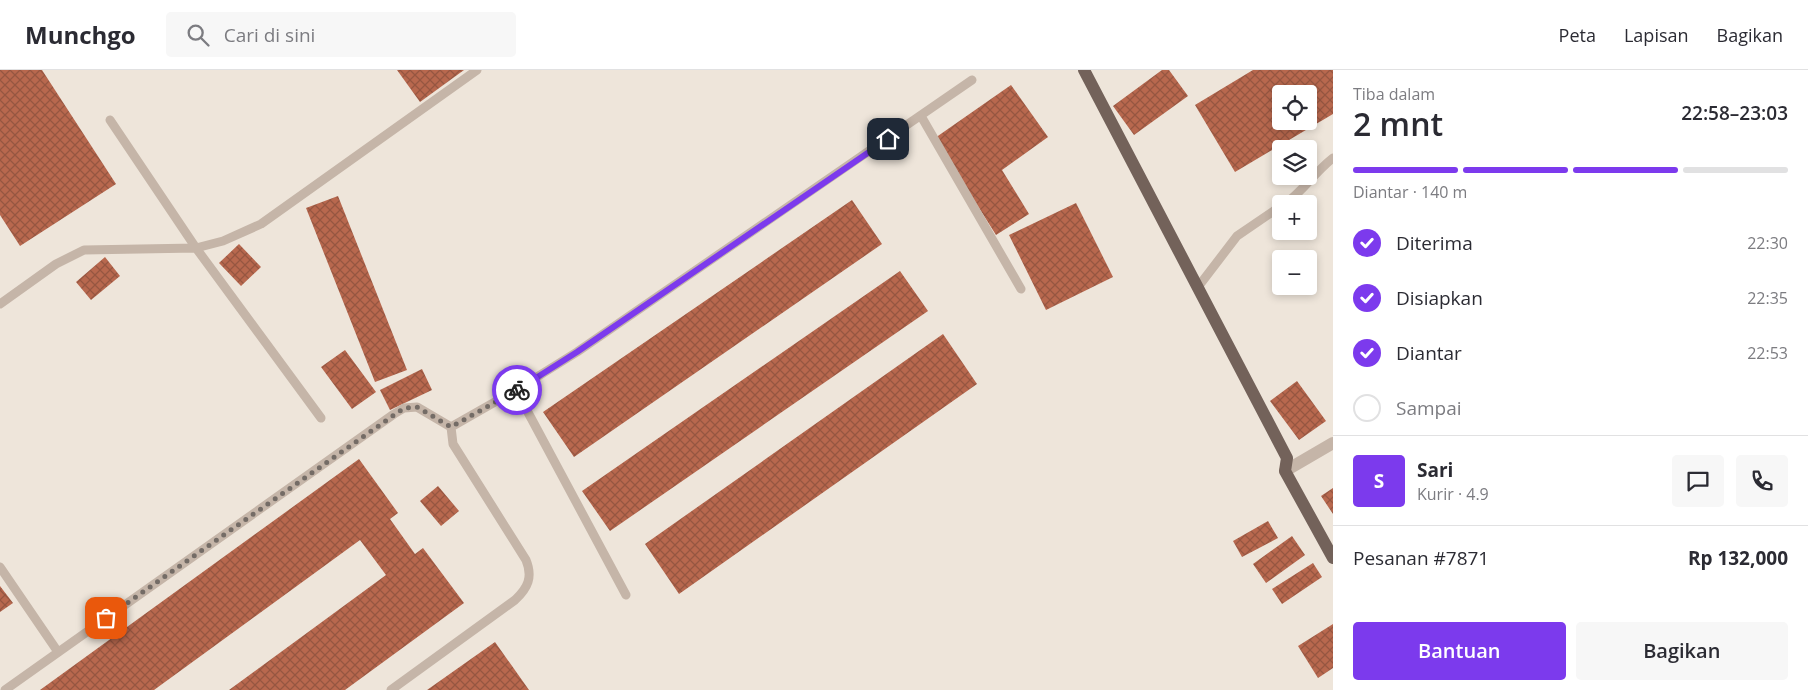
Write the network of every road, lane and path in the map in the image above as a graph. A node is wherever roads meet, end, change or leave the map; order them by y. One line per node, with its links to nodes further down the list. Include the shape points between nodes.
1 (477, 70): 9 (lane, via 261,224 223,241)
2 (1084, 70): 10 (main road)
3 (972, 80): 4 (lane)
4 (921, 116): 11 (lane); 13 (lane, via 577,352)
5 (110, 120): 9 (lane)
6 (1333, 158): 7 (lane)
7 (1296, 195)
8 (1272, 212): 10 (lane, via 1237,236)
9 (196, 248): 12 (lane, via 84,250 56,264); 14 (lane)
10 (1198, 287): 17 (main road, via 1287,458)
11 (1021, 290)
12 (0, 304)
13 (516, 390): 15 (lane); 20 (lane)
14 (321, 418)
15 (451, 427): 21 (lane, via 417,407 404,408); 23 (lane, via 453,444 526,560 530,580 515,600)
16 (1333, 443): 17 (street)
17 (1285, 471): 18 (main road)
18 (1333, 558)
19 (0, 566): 21 (lane)
20 (626, 595)
21 (58, 652): 22 (lane)
22 (4, 690)
23 (391, 690)

